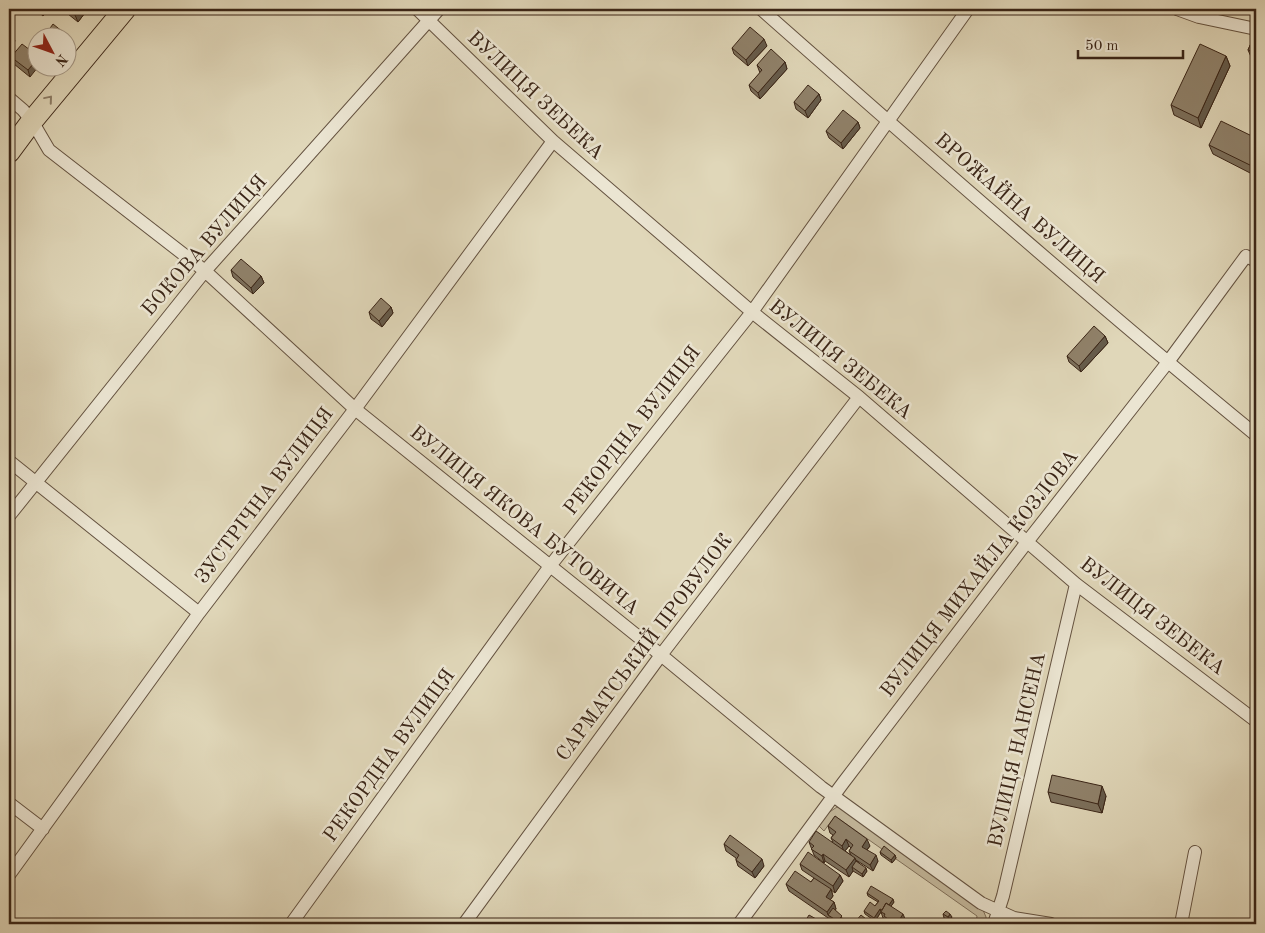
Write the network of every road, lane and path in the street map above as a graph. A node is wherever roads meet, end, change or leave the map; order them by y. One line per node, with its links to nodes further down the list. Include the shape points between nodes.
1 (125, 9): 10 (highway, one-way to 1)
2 (417, 9): 7 (street, ВУЛИЦЯ ЗЕБЕКА)
3 (439, 9): 7 (street, БОКОВА ВУЛИЦЯ)
4 (761, 9): 11 (street, ВРОЖАЙНА ВУЛИЦЯ)
5 (968, 9): 11 (street, РЕКОРДНА ВУЛИЦЯ)
6 (1177, 9): 8 (street)
7 (429, 21): 12 (street, ВУЛИЦЯ ЗЕБЕКА); 15 (street, БОКОВА ВУЛИЦЯ)
8 (1256, 29)
9 (9, 98): 10 (street, ВУЛИЦЯ ЯКОВА БУТОВИЧА)
10 (32, 120): 13 (highway); 15 (street, ВУЛИЦЯ ЯКОВА БУТОВИЧА, via 49,150)
11 (887, 120): 16 (street, РЕКОРДНА ВУЛИЦЯ); 17 (street, ВРОЖАЙНА ВУЛИЦЯ)
12 (553, 141): 16 (street, ВУЛИЦЯ ЗЕБЕКА); 19 (street, ЗУСТРІЧНА ВУЛИЦЯ)
13 (9, 152)
14 (1256, 261): 17 (street, ВУЛИЦЯ МИХАЙЛА КОЗЛОВА, via 1246,256)
15 (205, 272): 19 (street, ВУЛИЦЯ ЯКОВА БУТОВИЧА); 22 (street, БОКОВА ВУЛИЦЯ)
16 (752, 312): 18 (street, ВУЛИЦЯ ЗЕБЕКА); 25 (street, РЕКОРДНА ВУЛИЦЯ)
17 (1168, 362): 20 (street, ВРОЖАЙНА ВУЛИЦЯ); 24 (street, ВУЛИЦЯ МИХАЙЛА КОЗЛОВА)
18 (859, 397): 24 (street, ВУЛИЦЯ ЗЕБЕКА); 28 (street, САРМАТСЬКИЙ ПРОВУЛОК)
19 (355, 409): 25 (street, ВУЛИЦЯ ЯКОВА БУТОВИЧА); 27 (street, ЗУСТРІЧНА ВУЛИЦЯ)
20 (1256, 435)
21 (9, 461): 22 (street)
22 (36, 482): 23 (street, БОКОВА ВУЛИЦЯ); 27 (street)
23 (9, 516)
24 (1027, 542): 26 (street, ВУЛИЦЯ ЗЕБЕКА); 30 (street, ВУЛИЦЯ МИХАЙЛА КОЗЛОВА)
25 (550, 566): 28 (street, ВУЛИЦЯ ЯКОВА БУТОВИЧА); 36 (street, РЕКОРДНА ВУЛИЦЯ)
26 (1076, 584): 29 (street, ВУЛИЦЯ ЗЕБЕКА); 35 (street, ВУЛИЦЯ НАНСЕНА)
27 (199, 613): 32 (street, ЗУСТРІЧНА ВУЛИЦЯ)
28 (660, 654): 30 (street, ВУЛИЦЯ ЯКОВА БУТОВИЧА); 37 (street, САРМАТСЬКИЙ ПРОВУЛОК)
29 (1256, 721)
30 (834, 796): 35 (street, ВУЛИЦЯ ЯКОВА БУТОВИЧА, via 981,902); 38 (street, ВУЛИЦЯ МИХАЙЛА КОЗЛОВА)
31 (9, 803): 32 (street)
32 (43, 829): 34 (street, ЗУСТРІЧНА ВУЛИЦЯ)
33 (1194, 852): 41 (street)
34 (9, 875)
35 (999, 911): 39 (street, ВУЛИЦЯ НАНСЕНА); 40 (street, ВУЛИЦЯ ЯКОВА БУТОВИЧА, via 1014,918)
36 (291, 924)
37 (464, 924)
38 (739, 924)
39 (994, 924)
40 (1051, 924)
41 (1181, 924)

